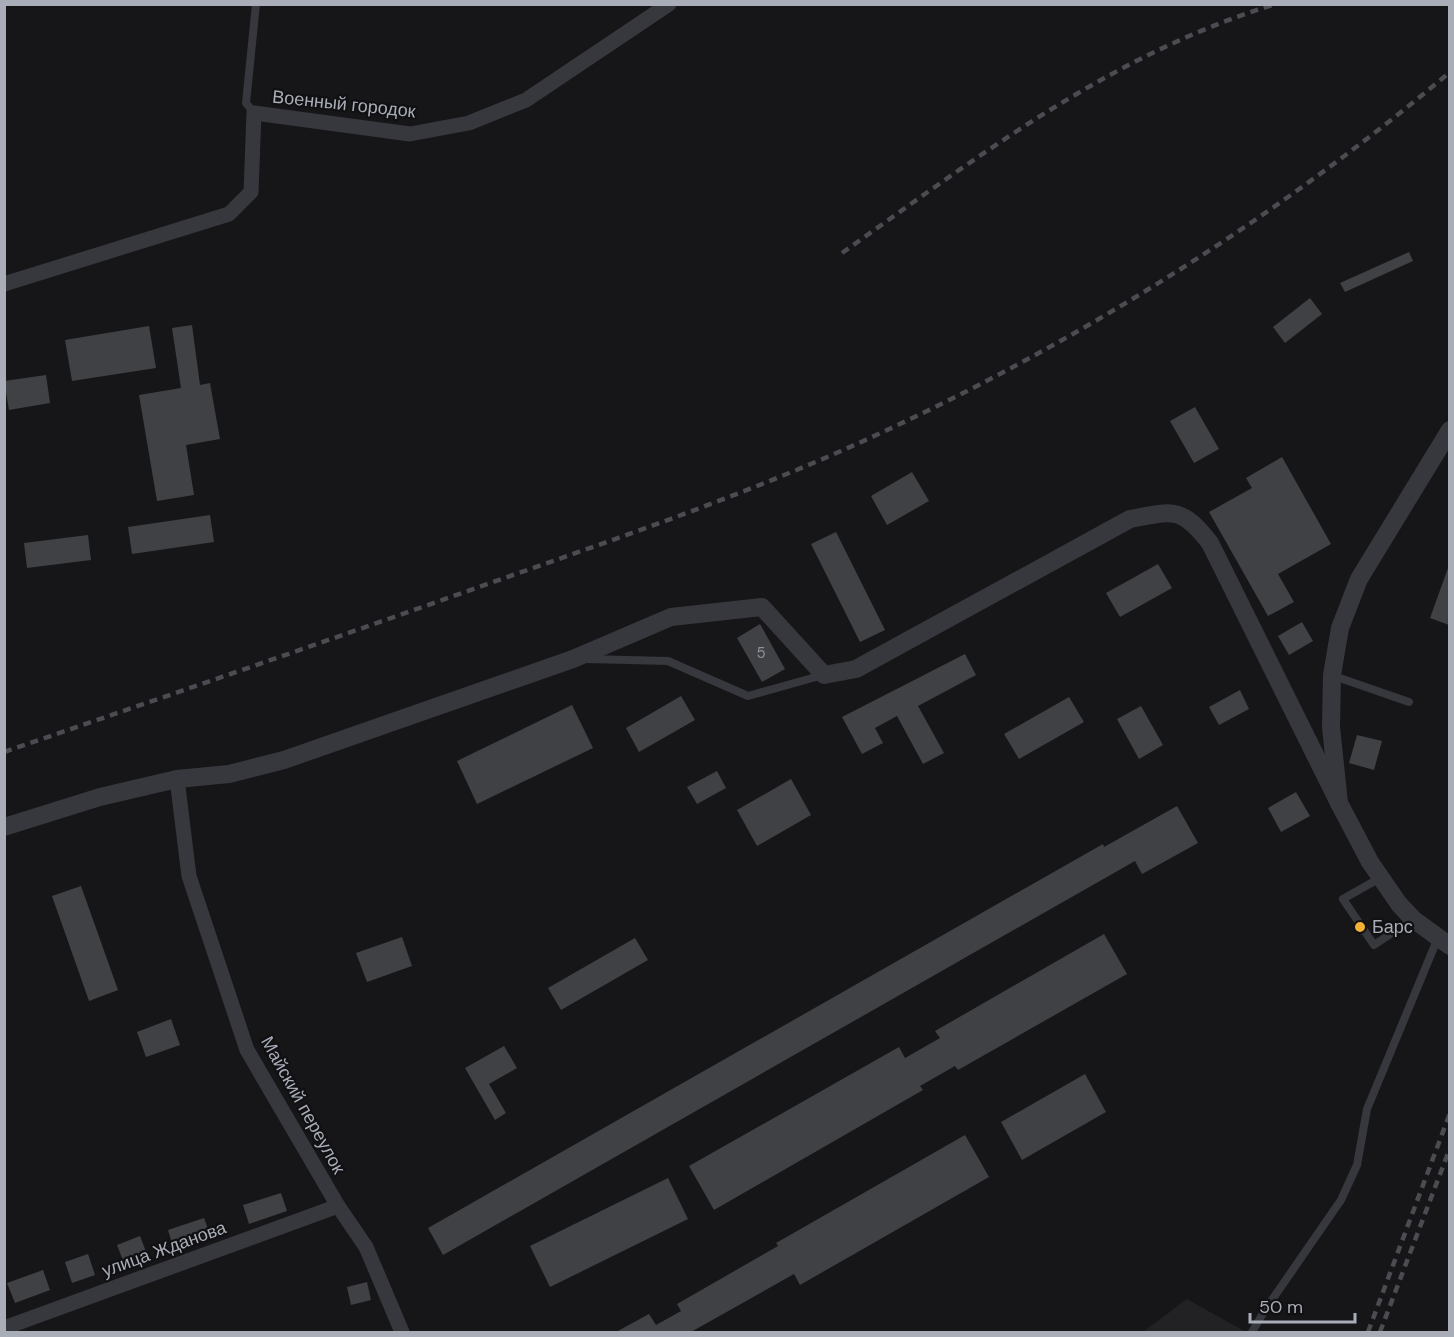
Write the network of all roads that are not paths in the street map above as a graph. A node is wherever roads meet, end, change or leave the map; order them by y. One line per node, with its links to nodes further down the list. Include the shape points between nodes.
1 (256, 4): 3 (lane, via 246,103)
2 (669, 4): 3 (street, Военный городок, via 526,100 469,123 410,134)
3 (254, 113): 4 (street, Военный городок, via 251,192 230,214)
4 (4, 284)
5 (1449, 430): 8 (street, via 1359,579 1340,628)
6 (573, 659): 7 (lane, via 668,661 748,696); 7 (street, via 671,617 762,607); 10 (street, via 285,760 230,774)
7 (824, 675): 11 (street, via 855,669 1130,519 1171,512 1193,521 1210,543)
8 (1332, 675): 9 (lane); 11 (street, via 1331,727)
9 (1409, 702)
10 (177, 779): 12 (street, via 100,797); 16 (street, Майский переулок, via 189,876 247,1050)
11 (1339, 803): 13 (street)
12 (4, 827)
13 (1381, 877): 14 (street); 14 (lane, via 1343,898 1374,945)
14 (1413, 919): 15 (street)
15 (1443, 943): 19 (lane, via 1366,1109 1357,1165 1341,1200)
16 (338, 1206): 17 (street, улица Жданова); 18 (street, Майский переулок, via 366,1247)
17 (4, 1328)
18 (402, 1332)
19 (1252, 1332)

